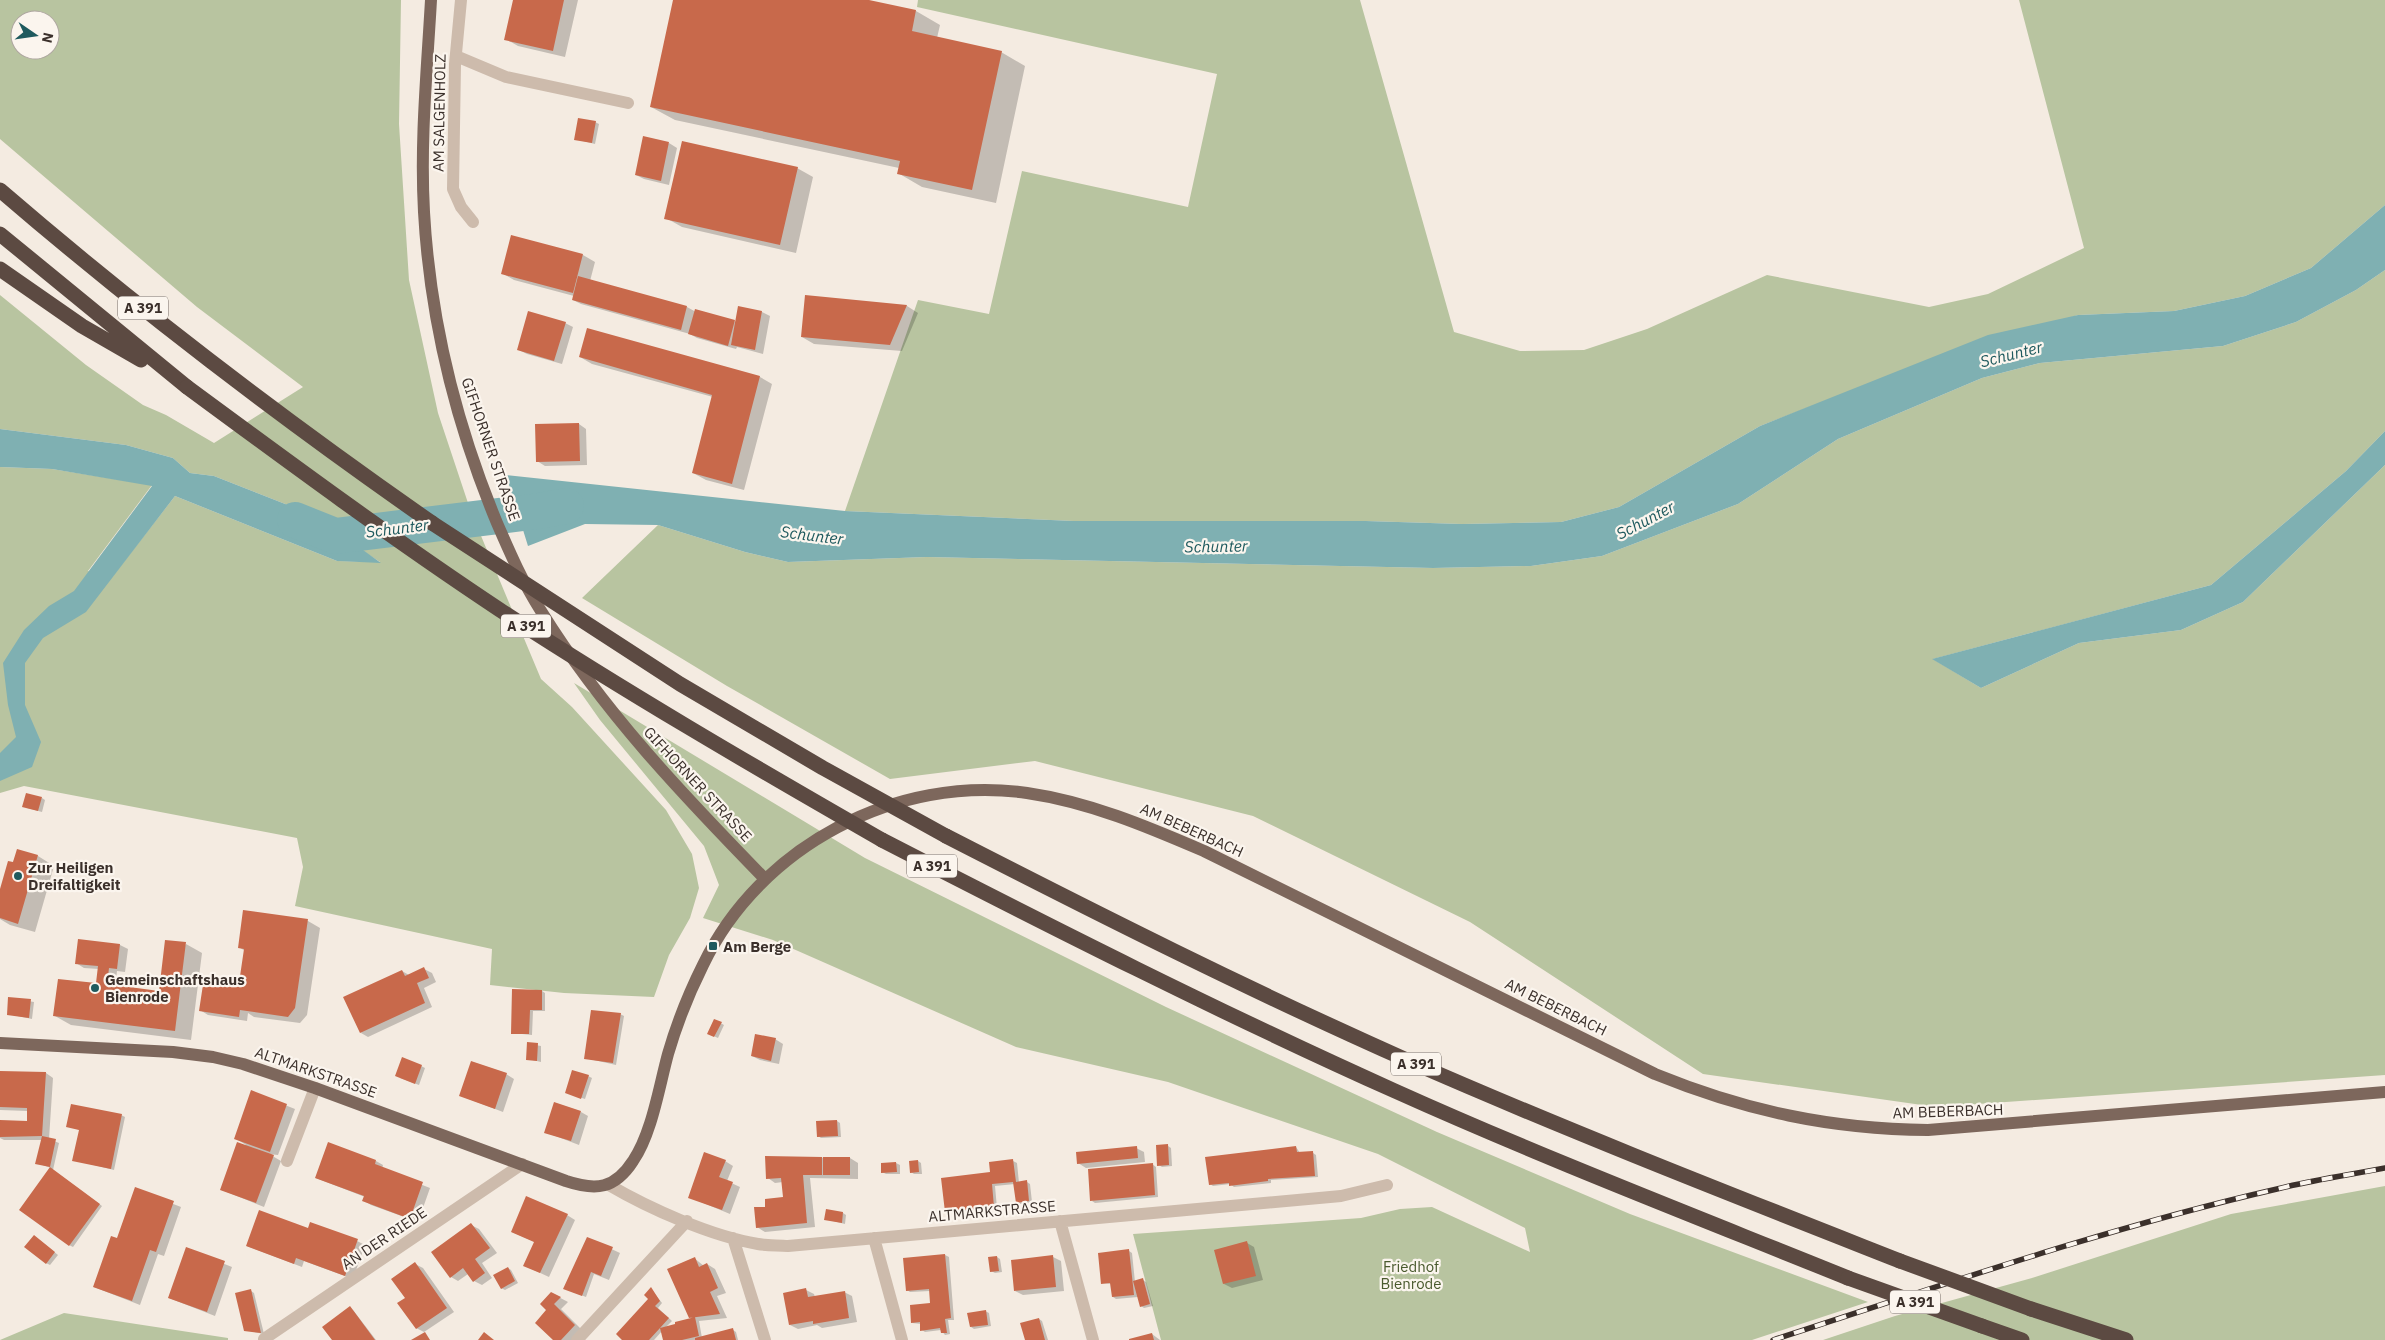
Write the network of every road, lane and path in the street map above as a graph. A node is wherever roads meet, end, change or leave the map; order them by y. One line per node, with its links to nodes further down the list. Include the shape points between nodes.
1 (430, 0): 10 (main road, GIFHORNER STRASSE, bridge, via 423,150 426,245 446,367 472,456 505,540 540,610 596,691 653,762)
2 (461, 0): 3 (street, AM SALGENHOLZ)
3 (456, 56): 4 (street, via 506,77); 6 (street, AM SALGENHOLZ, via 454,189 461,207)
4 (628, 103)
5 (0, 190): 28 (highway, A 391, bridge, via 206,360 432,523 680,684 946,836 1188,958 1406,1059 1658,1166 1900,1261)
6 (473, 222)
7 (0, 234): 9 (highway, A 391)
8 (0, 269): 9 (highway, via 82,326)
9 (187, 387): 27 (highway, A 391, bridge, via 334,496 501,610 665,714 882,840 1177,990 1395,1091 1848,1278)
10 (765, 879): 13 (main road, AM BEBERBACH, via 814,841 876,809 905,800 954,792 1025,792 1094,808 1204,851 1656,1074 1703,1093 1776,1114 1854,1127 1928,1130); 16 (main road, via 728,922 704,963 676,1028 644,1140 627,1170)
11 (0, 1043): 12 (main road, ALTMARKSTRASSE, via 200,1055 243,1064)
12 (315, 1088): 14 (street); 15 (main road, ALTMARKSTRASSE)
13 (2385, 1092)
14 (288, 1161)
15 (522, 1164): 16 (main road, ALTMARKSTRASSE, via 578,1185); 22 (street, AN DER RIEDE)
16 (609, 1185): 18 (street, ALTMARKSTRASSE)
17 (1387, 1185): 19 (street, ALTMARKSTRASSE, via 1341,1196)
18 (687, 1221): 20 (street, ALTMARKSTRASSE); 23 (street)
19 (1060, 1221): 21 (street, ALTMARKSTRASSE); 26 (street)
20 (733, 1238): 21 (street, ALTMARKSTRASSE, via 788,1246); 24 (street)
21 (874, 1238): 25 (street)
22 (264, 1339)
23 (577, 1340)
24 (765, 1340)
25 (902, 1340)
26 (1093, 1340)
27 (2022, 1340)
28 (2126, 1340)

